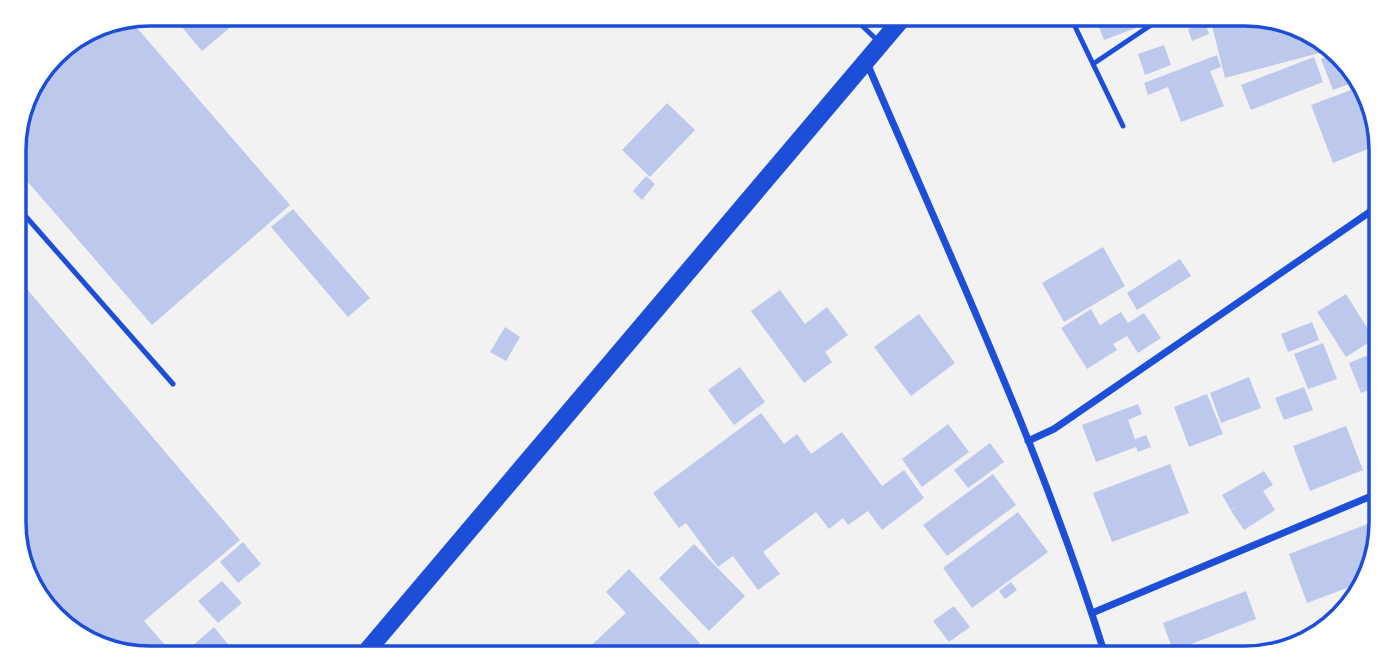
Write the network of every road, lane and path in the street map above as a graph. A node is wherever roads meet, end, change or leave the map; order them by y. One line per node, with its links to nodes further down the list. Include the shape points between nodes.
1 (863, 26): 5 (lane)
2 (896, 26): 5 (main road)
3 (1075, 26): 7 (lane)
4 (1150, 26): 7 (lane)
5 (882, 44): 6 (main road)
6 (867, 62): 12 (street); 16 (main road)
7 (1093, 64): 8 (lane)
8 (1123, 126)
9 (1369, 213): 12 (street, via 1054,429)
10 (27, 217): 11 (lane)
11 (173, 384)
12 (1028, 442): 14 (street)
13 (1369, 497): 14 (street)
14 (1092, 612): 15 (street)
15 (1102, 645)
16 (370, 646)

